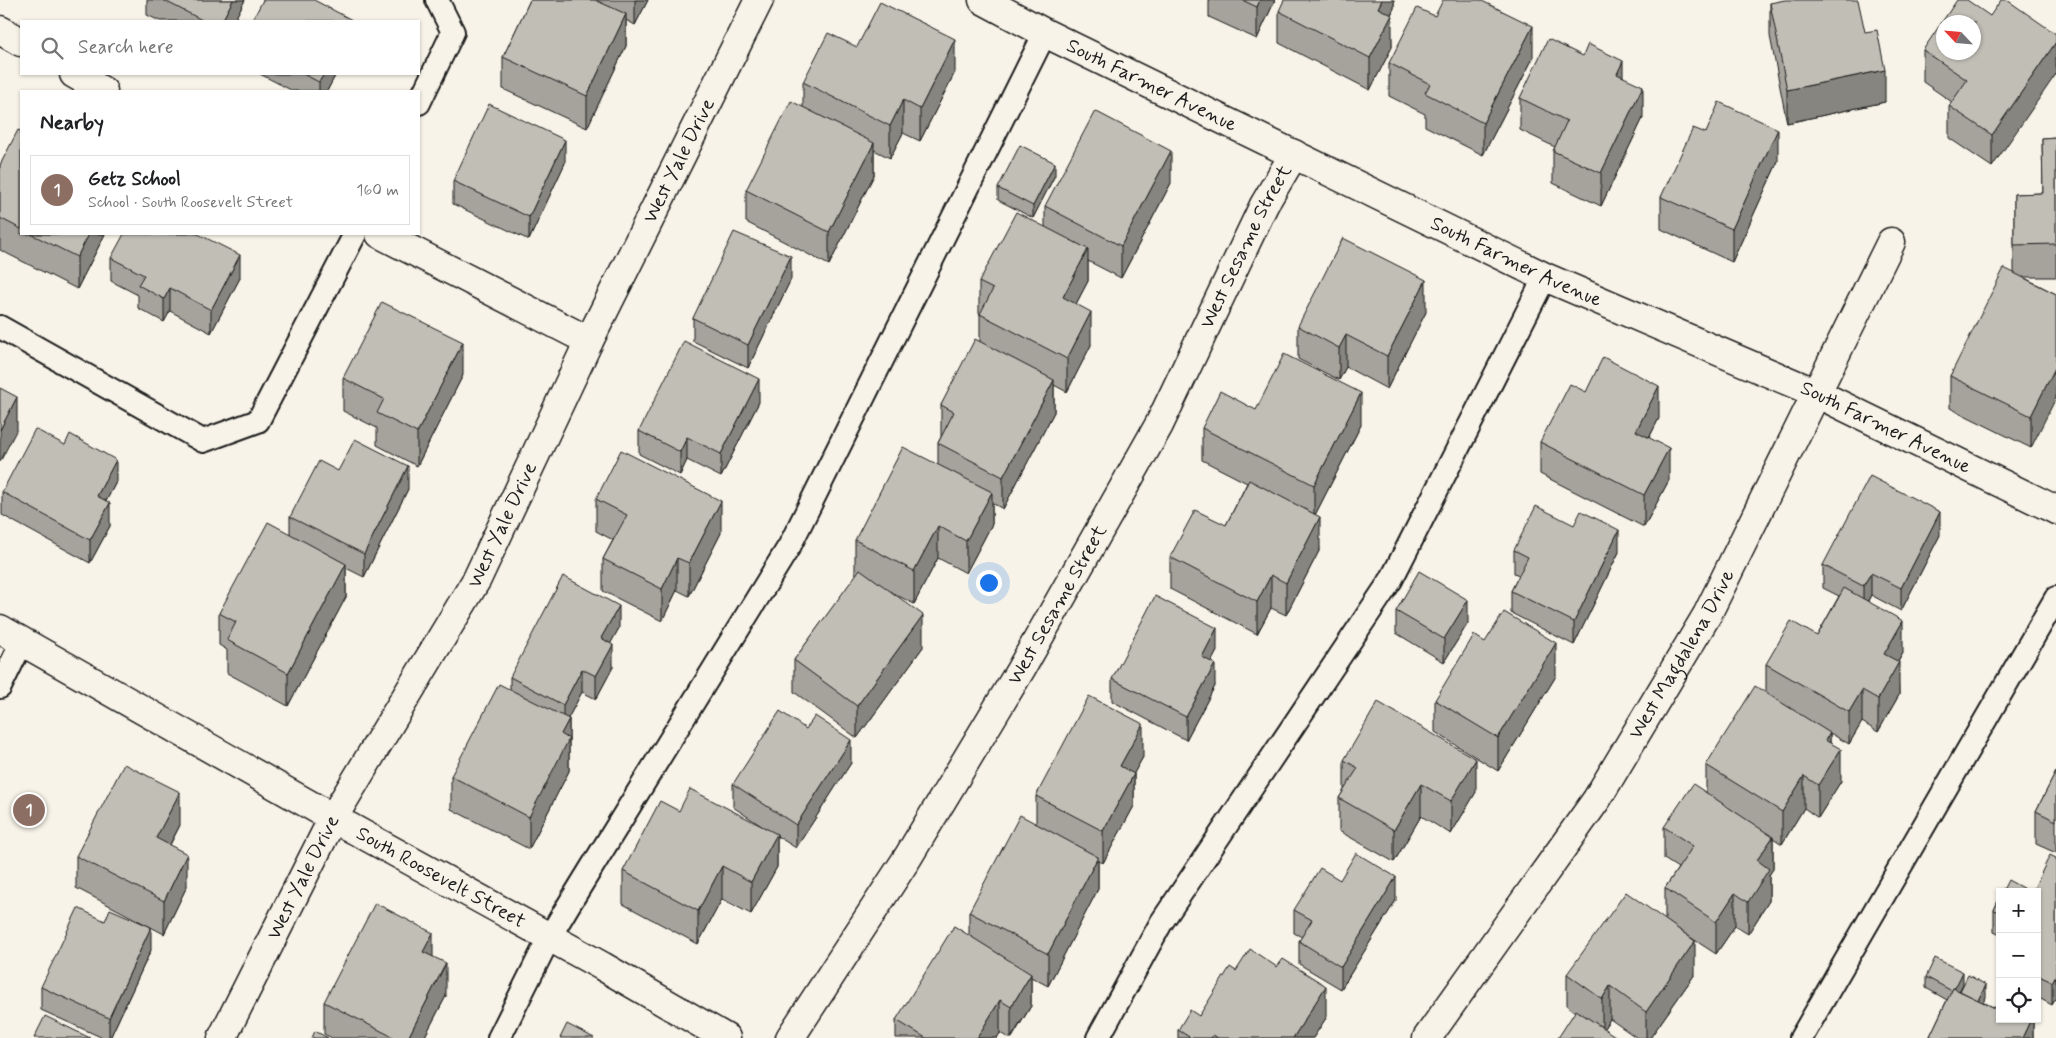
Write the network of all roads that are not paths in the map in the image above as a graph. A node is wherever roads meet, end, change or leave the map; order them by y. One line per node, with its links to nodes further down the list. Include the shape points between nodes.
1 (437, 0): 9 (lane, via 453,32)
2 (759, 0): 16 (street, West Yale Drive)
3 (983, 0): 5 (street, South Farmer Avenue)
4 (0, 30): 6 (street)
5 (1045, 33): 10 (street, South Farmer Avenue); 23 (lane, via 790,545)
6 (20, 41)
7 (76, 75): 8 (street)
8 (101, 90)
9 (420, 101)
10 (1294, 154): 14 (street, South Farmer Avenue); 27 (street, West Sesame Street, via 1264,205 1160,425 1031,652 908,857)
11 (354, 235): 15 (lane, via 258,421 203,441)
12 (382, 235): 16 (street)
13 (1891, 242): 17 (street, West Magdalena Drive)
14 (1545, 278): 17 (street, South Farmer Avenue); 28 (lane, via 1391,580 1161,923)
15 (0, 327)
16 (589, 342): 22 (street, West Yale Drive, via 477,579)
17 (1816, 393): 18 (street, South Farmer Avenue); 29 (street, West Magdalena Drive, via 1707,615 1597,800)
18 (2056, 510)
19 (2056, 598): 30 (lane)
20 (11, 635): 21 (lane); 22 (street, South Roosevelt Street)
21 (0, 687)
22 (333, 818): 23 (street, South Roosevelt Street); 24 (street, West Yale Drive)
23 (550, 938): 25 (lane); 26 (street, South Roosevelt Street)
24 (222, 1038)
25 (499, 1038)
26 (726, 1038)
27 (790, 1038)
28 (1098, 1038)
29 (1427, 1038)
30 (1801, 1038)

